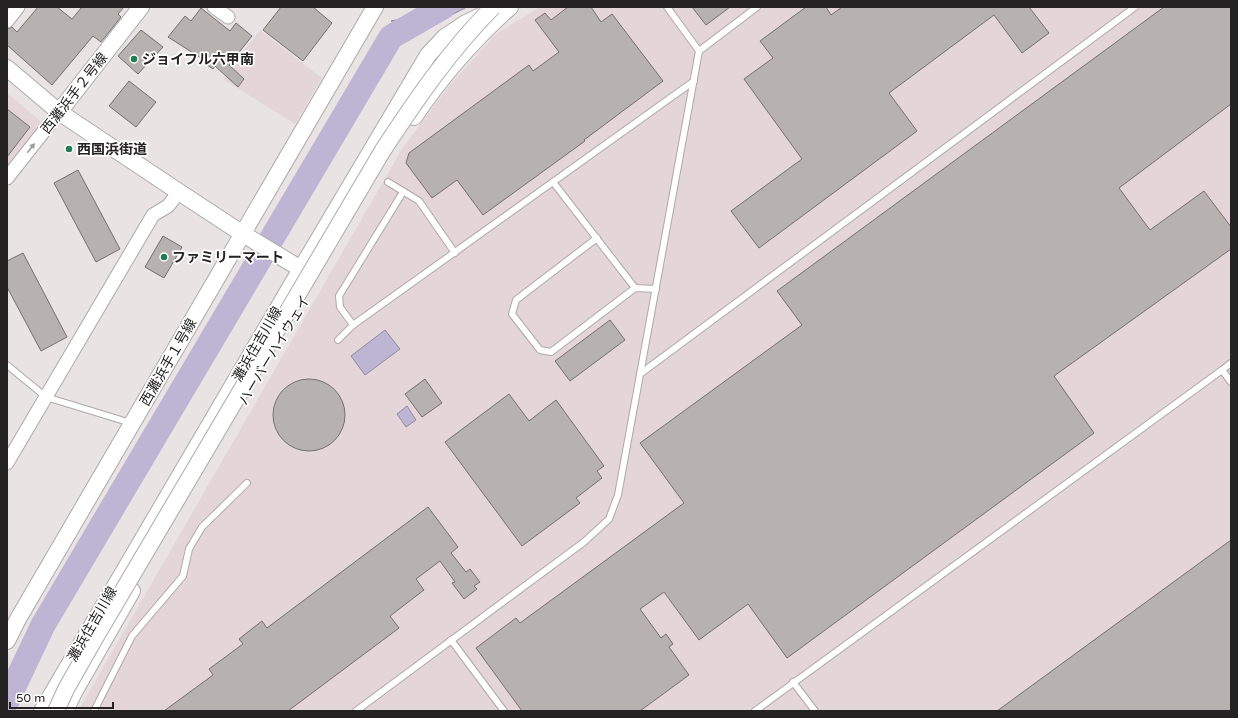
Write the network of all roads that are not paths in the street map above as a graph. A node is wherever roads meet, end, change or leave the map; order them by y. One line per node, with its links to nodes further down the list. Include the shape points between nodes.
1 (18, 7): 12 (street)
2 (141, 7): 16 (street, 西灘浜手２号線)
3 (214, 7): 11 (street)
4 (375, 7): 22 (street, 西灘浜手１号線)
5 (493, 7): 43 (street, ハーバーハイウェイ, bridge, via 448,57 383,150 95,638)
6 (501, 7): 25 (street, 灘浜住吉川線, via 466,23 445,37 428,55)
7 (510, 7): 44 (street, ハーバーハイウェイ, via 471,45 445,76 390,153 104,638)
8 (667, 7): 13 (lane)
9 (757, 7): 13 (lane)
10 (1135, 7): 33 (lane)
11 (228, 17)
12 (7, 21)
13 (699, 51): 15 (lane)
14 (7, 68): 16 (street)
15 (694, 81): 19 (lane); 27 (lane)
16 (59, 112): 17 (street, 西灘浜手２号線, one-way to 16); 20 (street)
17 (7, 178)
18 (388, 182): 21 (lane)
19 (553, 182): 23 (lane); 24 (lane)
20 (179, 192): 22 (street); 35 (street, via 168,206 153,215)
21 (403, 192): 24 (lane, via 419,201); 28 (lane, via 339,296 340,307)
22 (243, 234): 25 (street); 36 (street, 西灘浜手１号線)
23 (597, 238): 26 (lane); 26 (lane, via 516,300 512,314 540,350 550,352)
24 (455, 253): 28 (lane)
25 (301, 269): 42 (street, 灘浜住吉川線)
26 (635, 288): 27 (lane)
27 (656, 289): 33 (lane)
28 (353, 325): 29 (lane)
29 (338, 340)
30 (1231, 364): 32 (lane)
31 (7, 365): 35 (lane)
32 (1222, 370): 34 (lane); 41 (lane)
33 (640, 374): 39 (lane, via 618,495 609,519 584,542)
34 (1231, 382)
35 (46, 397): 36 (lane); 37 (street)
36 (132, 424): 40 (street, 西灘浜手１号線)
37 (7, 463)
38 (247, 483): 45 (lane, via 202,527 189,549 182,576 132,636)
39 (451, 640): 46 (lane); 47 (lane)
40 (7, 641)
41 (793, 682): 48 (lane); 49 (lane)
42 (42, 711)
43 (56, 711)
44 (65, 711)
45 (94, 711)
46 (356, 711)
47 (504, 711)
48 (755, 711)
49 (814, 711)

